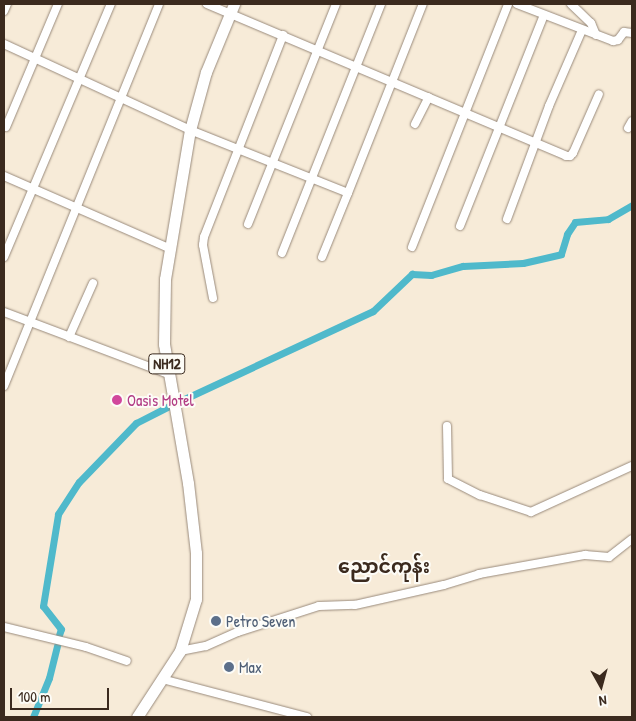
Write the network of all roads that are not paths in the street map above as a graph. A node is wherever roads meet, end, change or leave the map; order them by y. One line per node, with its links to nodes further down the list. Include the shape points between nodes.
1 (7, 4): 13 (street)
2 (58, 4): 21 (street)
3 (111, 4): 23 (street)
4 (159, 4): 26 (street)
5 (208, 4): 12 (street)
6 (336, 4): 20 (street)
7 (381, 4): 22 (street)
8 (423, 4): 24 (street)
9 (508, 4): 28 (street)
10 (517, 4): 14 (street)
11 (571, 4): 18 (street, via 591,23)
12 (232, 8): 17 (street); 32 (highway, NH12, via 206,72)
13 (4, 10)
14 (544, 15): 15 (street); 31 (street)
15 (582, 30): 18 (street); 33 (street)
16 (632, 33): 18 (street, via 624,32 613,41)
17 (283, 35): 20 (street); 34 (street)
18 (596, 35)
19 (4, 44): 21 (street)
20 (316, 50): 22 (street); 35 (street)
21 (36, 58): 23 (street); 30 (street)
22 (356, 65): 24 (street); 37 (street)
23 (78, 77): 26 (street); 38 (street)
24 (392, 81): 27 (street); 39 (street)
25 (599, 94): 33 (street, via 570,156)
26 (121, 97): 32 (street); 40 (street)
27 (430, 97): 28 (street); 29 (street)
28 (466, 112): 31 (street); 44 (street)
29 (415, 124)
30 (6, 127)
31 (500, 127): 33 (street); 43 (street)
32 (190, 130): 34 (street); 45 (highway, NH12)
33 (536, 143): 41 (street)
34 (239, 149): 35 (street); 50 (street, via 204,237)
35 (272, 162): 37 (street); 42 (street)
36 (4, 176): 38 (street)
37 (311, 177): 39 (street); 46 (street)
38 (33, 189): 40 (street); 47 (street)
39 (348, 193): 48 (street)
40 (76, 208): 45 (street); 52 (street)
41 (507, 219)
42 (248, 224)
43 (460, 226)
44 (412, 247)
45 (169, 248): 54 (highway, NH12, via 163,328)
46 (282, 253)
47 (4, 257)
48 (322, 258)
49 (94, 283): 53 (street)
50 (214, 298)
51 (4, 312): 52 (street)
52 (30, 323): 53 (street); 55 (street)
53 (69, 338): 54 (street)
54 (168, 374): 60 (highway, NH12, via 188,483 196,553 196,599)
55 (4, 386)
56 (447, 426): 57 (street, via 448,479 480,495 530,512)
57 (632, 466)
58 (632, 539): 60 (street, via 609,557 585,555 479,574 355,606 319,606 238,632 206,646)
59 (4, 626): 61 (street)
60 (180, 650): 62 (highway, NH12)
61 (127, 661)
62 (162, 680): 63 (highway, NH12); 64 (street)
63 (137, 717)
64 (307, 717)

